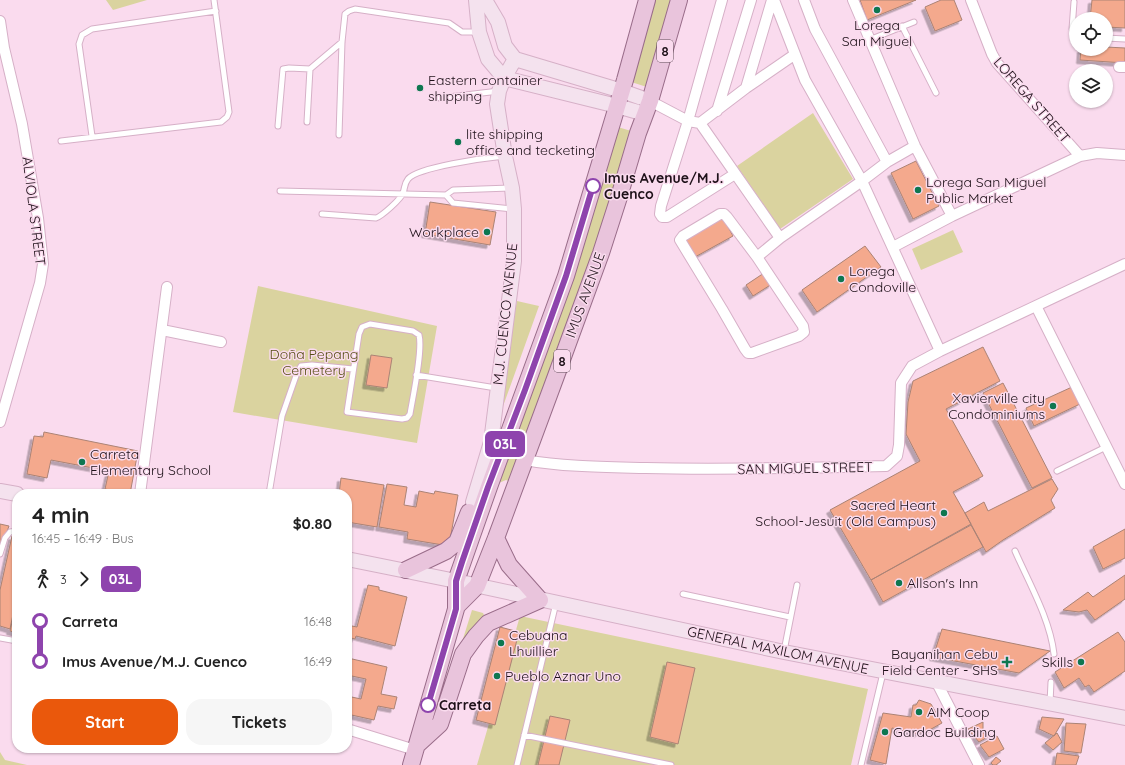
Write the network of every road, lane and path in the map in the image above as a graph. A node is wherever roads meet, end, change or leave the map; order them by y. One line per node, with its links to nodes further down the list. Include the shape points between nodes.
1 (214, 0): 13 (lane)
2 (476, 0): 18 (main road)
3 (485, 0): 24 (main road, via 498,22 505,46)
4 (647, 0): 29 (main road, IMUS AVENUE / 8)
5 (679, 0): 33 (main road, IMUS AVENUE / 8)
6 (722, 0): 35 (street)
7 (751, 0): 34 (street)
8 (773, 0): 23 (street); 27 (street)
9 (804, 0): 46 (street, via 815,29)
10 (852, 0): 21 (street)
11 (971, 0): 45 (street, LOREGA STREET, via 997,63)
12 (1074, 2): 14 (lane)
13 (216, 11): 40 (lane, via 92,29 82,35 79,44); 40 (lane, via 229,112 227,118 221,122)
14 (1073, 12)
15 (0, 22): 68 (street, ALVIOLA STREET, via 22,124 43,264 40,283)
16 (914, 22): 17 (lane)
17 (902, 26): 21 (lane); 30 (lane)
18 (479, 32): 22 (lane, via 462,32 449,23 355,9 345,14); 26 (main road, via 488,60)
19 (1113, 38): 20 (lane)
20 (1125, 39)
21 (869, 40): 42 (street)
22 (342, 42): 25 (lane); 39 (lane)
23 (794, 55): 27 (street); 48 (street, via 805,80)
24 (515, 58): 26 (main road, M.J. CUENCO AVENUE); 29 (main road)
25 (310, 69): 36 (lane); 38 (lane, via 283,69)
26 (504, 78): 28 (main road, M.J. CUENCO AVENUE); 32 (main road)
27 (746, 88): 34 (street)
28 (499, 91): 31 (lane); 44 (main road, M.J. CUENCO AVENUE, via 497,104)
29 (622, 91): 32 (main road, IMUS AVENUE / 8); 33 (main road)
30 (936, 93)
31 (440, 98)
32 (617, 106): 33 (main road); 73 (main road, IMUS AVENUE / 8, via 566,276)
33 (647, 108): 35 (street, via 668,111); 70 (main road, IMUS AVENUE / 8, via 601,253)
34 (717, 111): 37 (street)
35 (688, 121): 37 (street); 47 (street, via 661,206 662,217)
36 (307, 122)
37 (700, 123): 47 (street)
38 (278, 126)
39 (339, 135)
40 (92, 136): 41 (lane)
41 (61, 140)
42 (915, 146): 46 (street); 55 (street)
43 (1125, 155): 45 (street, LOREGA STREET)
44 (505, 156): 49 (main road, M.J. CUENCO AVENUE); 51 (lane, via 464,161 415,173 404,184)
45 (1080, 156): 55 (street)
46 (887, 162): 48 (street)
47 (735, 174): 56 (street)
48 (862, 181): 56 (street); 57 (street)
49 (512, 188): 52 (lane, via 453,190); 53 (main road, M.J. CUENCO AVENUE)
50 (280, 191): 51 (lane)
51 (403, 194): 52 (lane); 54 (lane, via 376,218)
52 (446, 195): 53 (lane, via 453,203)
53 (514, 209): 67 (main road, M.J. CUENCO AVENUE, via 514,261)
54 (322, 214)
55 (952, 216): 57 (street)
56 (780, 238): 58 (street)
57 (893, 247): 64 (street)
58 (757, 257): 58 (street, via 803,326 804,332 748,353 680,240 724,214)
59 (1125, 264): 61 (street, SAN MIGUEL STREET)
60 (167, 287): 62 (street)
61 (1036, 306): 64 (street, SAN MIGUEL STREET); 69 (street)
62 (162, 330): 63 (street); 74 (street)
63 (221, 342)
64 (940, 351): 70 (street, SAN MIGUEL STREET, via 912,366 900,383 899,445 897,456 886,466 702,470 580,467)
65 (354, 369): 66 (lane, via 359,334 362,327 370,324 412,331 418,335 421,342); 66 (lane, via 347,412 402,419 410,414); 75 (lane, via 312,365 299,369 282,416)
66 (416, 375): 67 (lane)
67 (497, 388): 78 (main road, M.J. CUENCO AVENUE, via 491,442)
68 (0, 422)
69 (1106, 447): 71 (lane); 72 (street)
70 (525, 460): 80 (main road, IMUS AVENUE / 8)
71 (1057, 471)
72 (1125, 484)
73 (488, 487): 78 (main road, via 478,493); 85 (main road, IMUS AVENUE / 8)
74 (141, 489)
75 (270, 489)
76 (0, 491): 77 (main road)
77 (12, 493)
78 (473, 502): 84 (main road, via 457,542 446,551)
79 (12, 532): 82 (lane, via 5,538)
80 (496, 538): 87 (main road, IMUS AVENUE / 8); 89 (main road, via 509,564)
81 (1015, 551): 96 (lane, via 1040,607 1053,643)
82 (0, 554)
83 (352, 560): 84 (main road, GENERAL MAXILOM AVENUE)
84 (406, 570): 85 (main road, GENERAL MAXILOM AVENUE)
85 (456, 581): 87 (main road, GENERAL MAXILOM AVENUE); 91 (main road, 8)
86 (797, 585): 92 (lane)
87 (476, 586): 89 (main road, GENERAL MAXILOM AVENUE); 91 (main road, 8)
88 (683, 594): 92 (lane)
89 (540, 600): 90 (main road, GENERAL MAXILOM AVENUE); 104 (main road, via 488,623 476,636 463,654 440,724)
90 (556, 603): 95 (main road, GENERAL MAXILOM AVENUE); 103 (lane)
91 (456, 607): 104 (main road, 8)
92 (790, 616): 95 (lane)
93 (0, 638): 94 (lane)
94 (12, 640)
95 (784, 652): 97 (main road, GENERAL MAXILOM AVENUE)
96 (1054, 654)
97 (883, 671): 98 (main road, GENERAL MAXILOM AVENUE); 107 (lane)
98 (936, 681): 100 (main road, GENERAL MAXILOM AVENUE); 108 (street)
99 (1051, 682): 100 (lane)
100 (1050, 704): 101 (main road, GENERAL MAXILOM AVENUE)
101 (1125, 718)
102 (352, 731): 104 (street)
103 (524, 735): 105 (lane); 106 (lane)
104 (414, 754)
105 (517, 765)
106 (671, 765)
107 (861, 765)
108 (979, 765)

